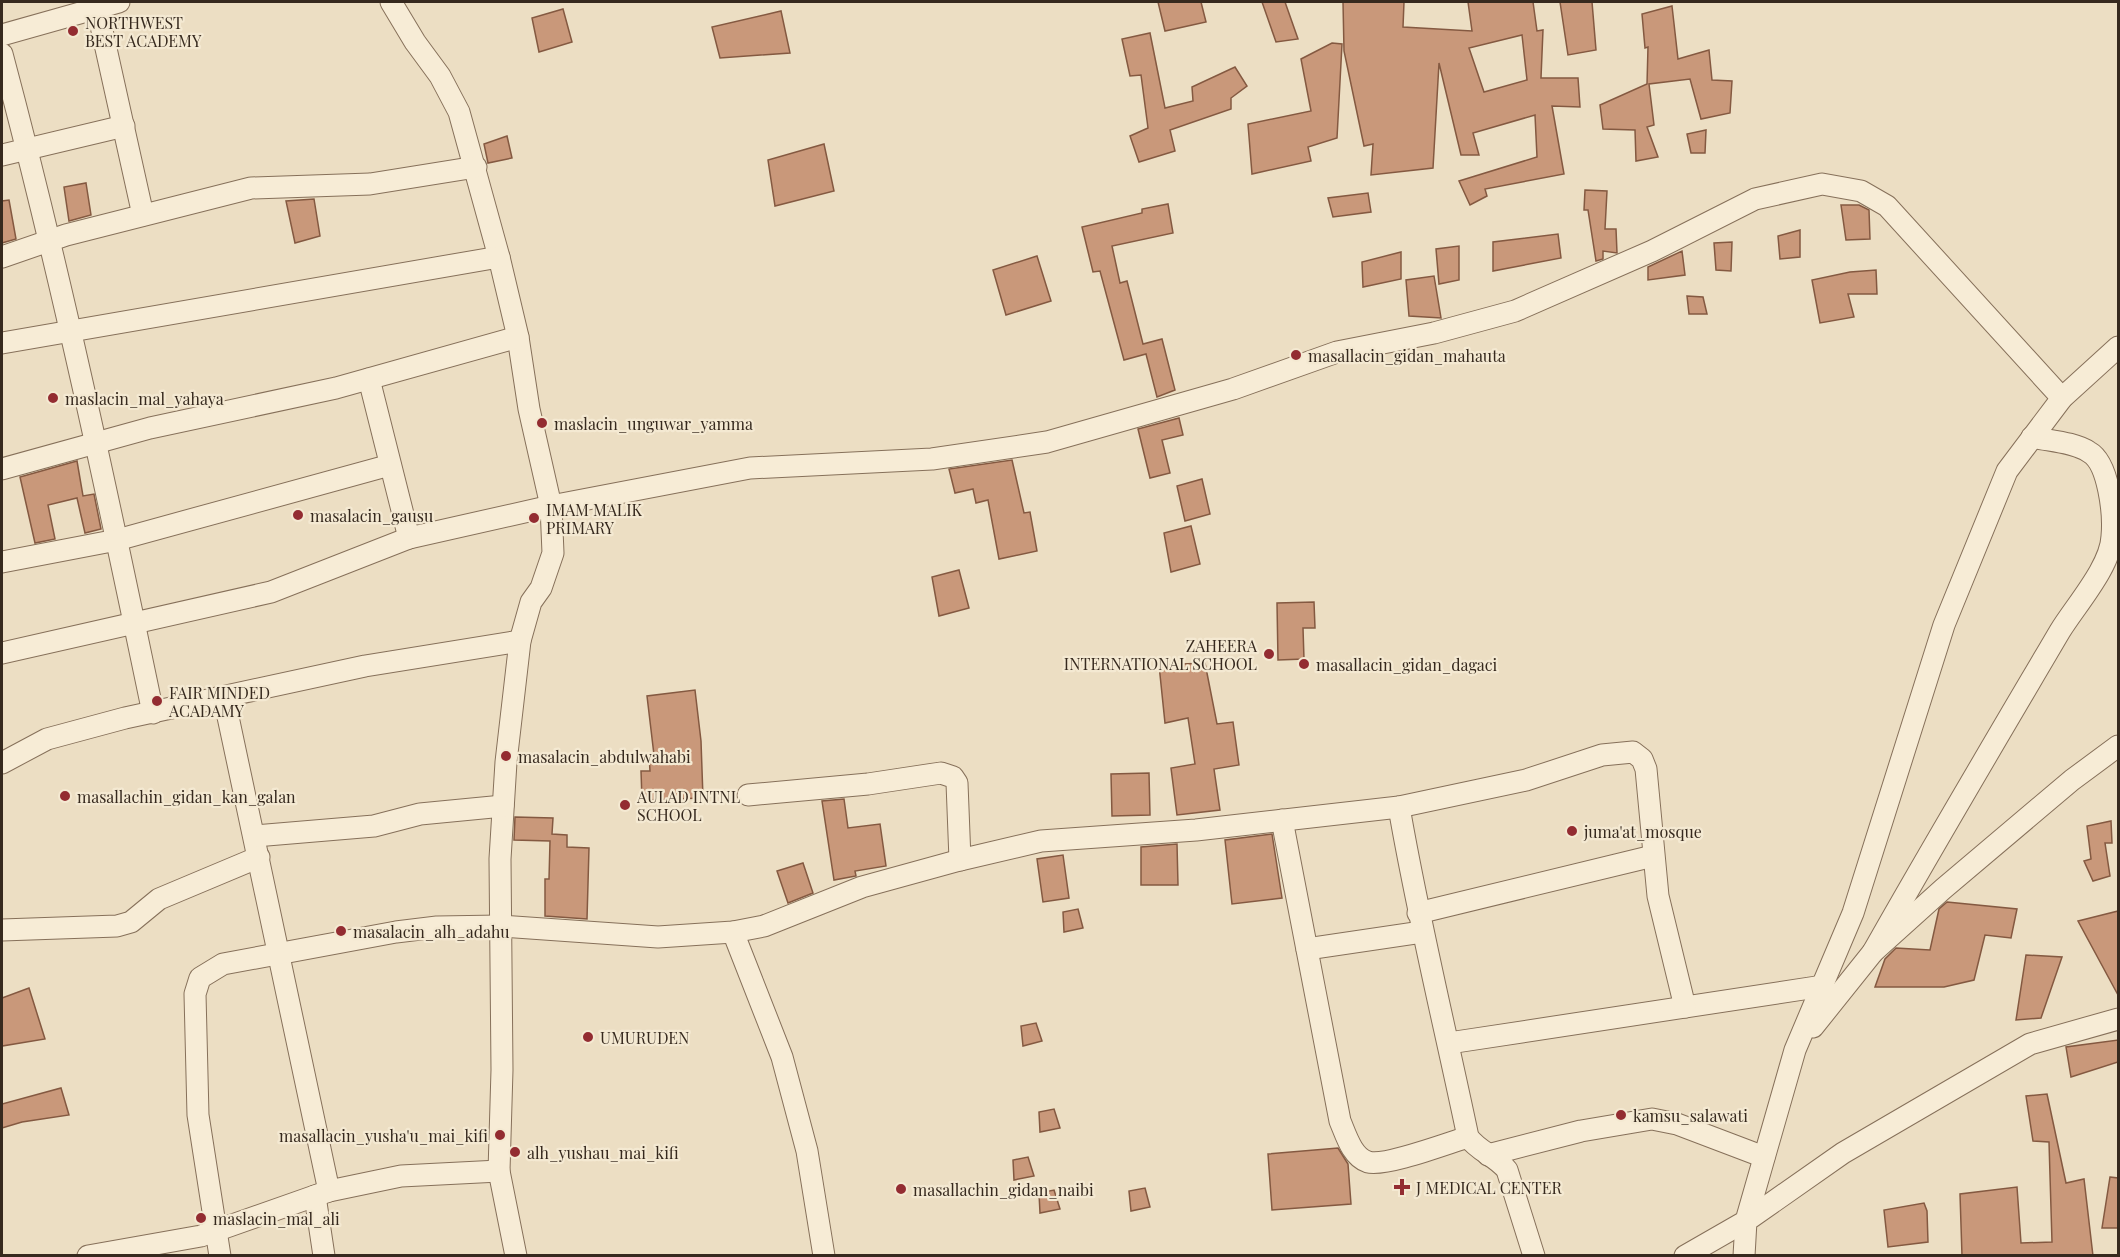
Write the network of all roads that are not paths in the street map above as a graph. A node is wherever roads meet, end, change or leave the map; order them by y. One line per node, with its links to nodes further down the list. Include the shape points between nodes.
1 (119, 2): 3 (street)
2 (391, 2): 9 (street, via 459,112)
3 (97, 8): 4 (street); 6 (street)
4 (2, 35)
5 (2, 54): 7 (street)
6 (124, 126): 7 (street); 10 (street)
7 (27, 149): 8 (street); 11 (street)
8 (2, 155)
9 (476, 167): 10 (street, via 370,184 250,188); 12 (street)
10 (143, 214): 11 (street)
11 (47, 242): 13 (street); 14 (street)
12 (500, 256): 14 (street); 15 (street)
13 (2, 257)
14 (69, 330): 16 (street); 21 (street)
15 (518, 337): 18 (street); 24 (street, via 529,409)
16 (2, 343)
17 (2118, 346): 19 (street)
18 (369, 379): 21 (street); 22 (street)
19 (2062, 398): 20 (street); 24 (street, via 1887,206 1861,190 1822,184 1755,199 1652,251 1515,311 1434,333 1338,352 1233,389 1047,442 932,459 750,468)
20 (2032, 437): 48 (street, via 2090,452 2102,467 2110,498 2110,546 2105,562 1980,763); 50 (street, via 2007,471 1944,625 1853,913)
21 (97, 443): 23 (street); 26 (street)
22 (390, 465): 25 (street); 26 (street)
23 (2, 469)
24 (551, 506): 25 (street); 29 (street, via 553,553 542,588 531,602)
25 (409, 537): 28 (street, via 271,592)
26 (117, 540): 27 (street); 28 (street)
27 (2, 562)
28 (134, 621): 30 (street); 32 (street)
29 (520, 641): 31 (street, via 365,666); 36 (street)
30 (2, 653)
31 (224, 698): 32 (street); 39 (street)
32 (153, 713): 34 (street, via 47,740)
33 (2118, 746): 48 (street, via 1995,845)
34 (2, 763)
35 (748, 795): 42 (street, via 941,772 957,783)
36 (503, 806): 39 (street, via 420,814 374,826); 44 (street)
37 (1399, 807): 38 (street); 40 (street, via 1526,780 1602,755 1633,752 1646,769); 43 (street)
38 (1282, 820): 42 (street, via 1041,841); 47 (street)
39 (255, 836): 41 (street)
40 (1653, 856): 43 (street); 51 (street, via 1658,896)
41 (259, 857): 45 (street, via 159,899 131,922 117,926); 49 (street)
42 (960, 860): 46 (street, via 862,887 764,926)
43 (1420, 922): 47 (street); 53 (street)
44 (500, 926): 46 (street, via 658,937); 49 (street, via 396,932); 58 (street)
45 (2, 930)
46 (733, 932): 66 (street, via 782,1057 807,1150)
47 (1306, 949): 55 (street, via 1340,1121 1352,1150 1367,1162 1383,1163)
48 (1873, 952): 54 (street)
49 (280, 954): 59 (street); 61 (street, via 209,970 200,978 195,994 198,1115)
50 (1822, 986): 51 (street); 54 (street)
51 (1685, 1007): 53 (street)
52 (2118, 1019): 60 (street, via 2030,1044 1843,1153)
53 (1449, 1043): 55 (street)
54 (1795, 1050): 57 (street)
55 (1468, 1137): 56 (street)
56 (1488, 1155): 57 (street, via 1581,1131 1652,1119 1677,1124); 67 (street, via 1507,1170)
57 (1764, 1157): 60 (street)
58 (499, 1171): 59 (street, via 401,1176); 65 (street)
59 (322, 1193): 61 (street); 64 (street)
60 (1746, 1221): 68 (street); 69 (street)
61 (215, 1232): 62 (street); 63 (street)
62 (88, 1256)
63 (220, 1256)
64 (324, 1256)
65 (516, 1256)
66 (824, 1256)
67 (1534, 1256)
68 (1685, 1256)
69 (1744, 1256)

